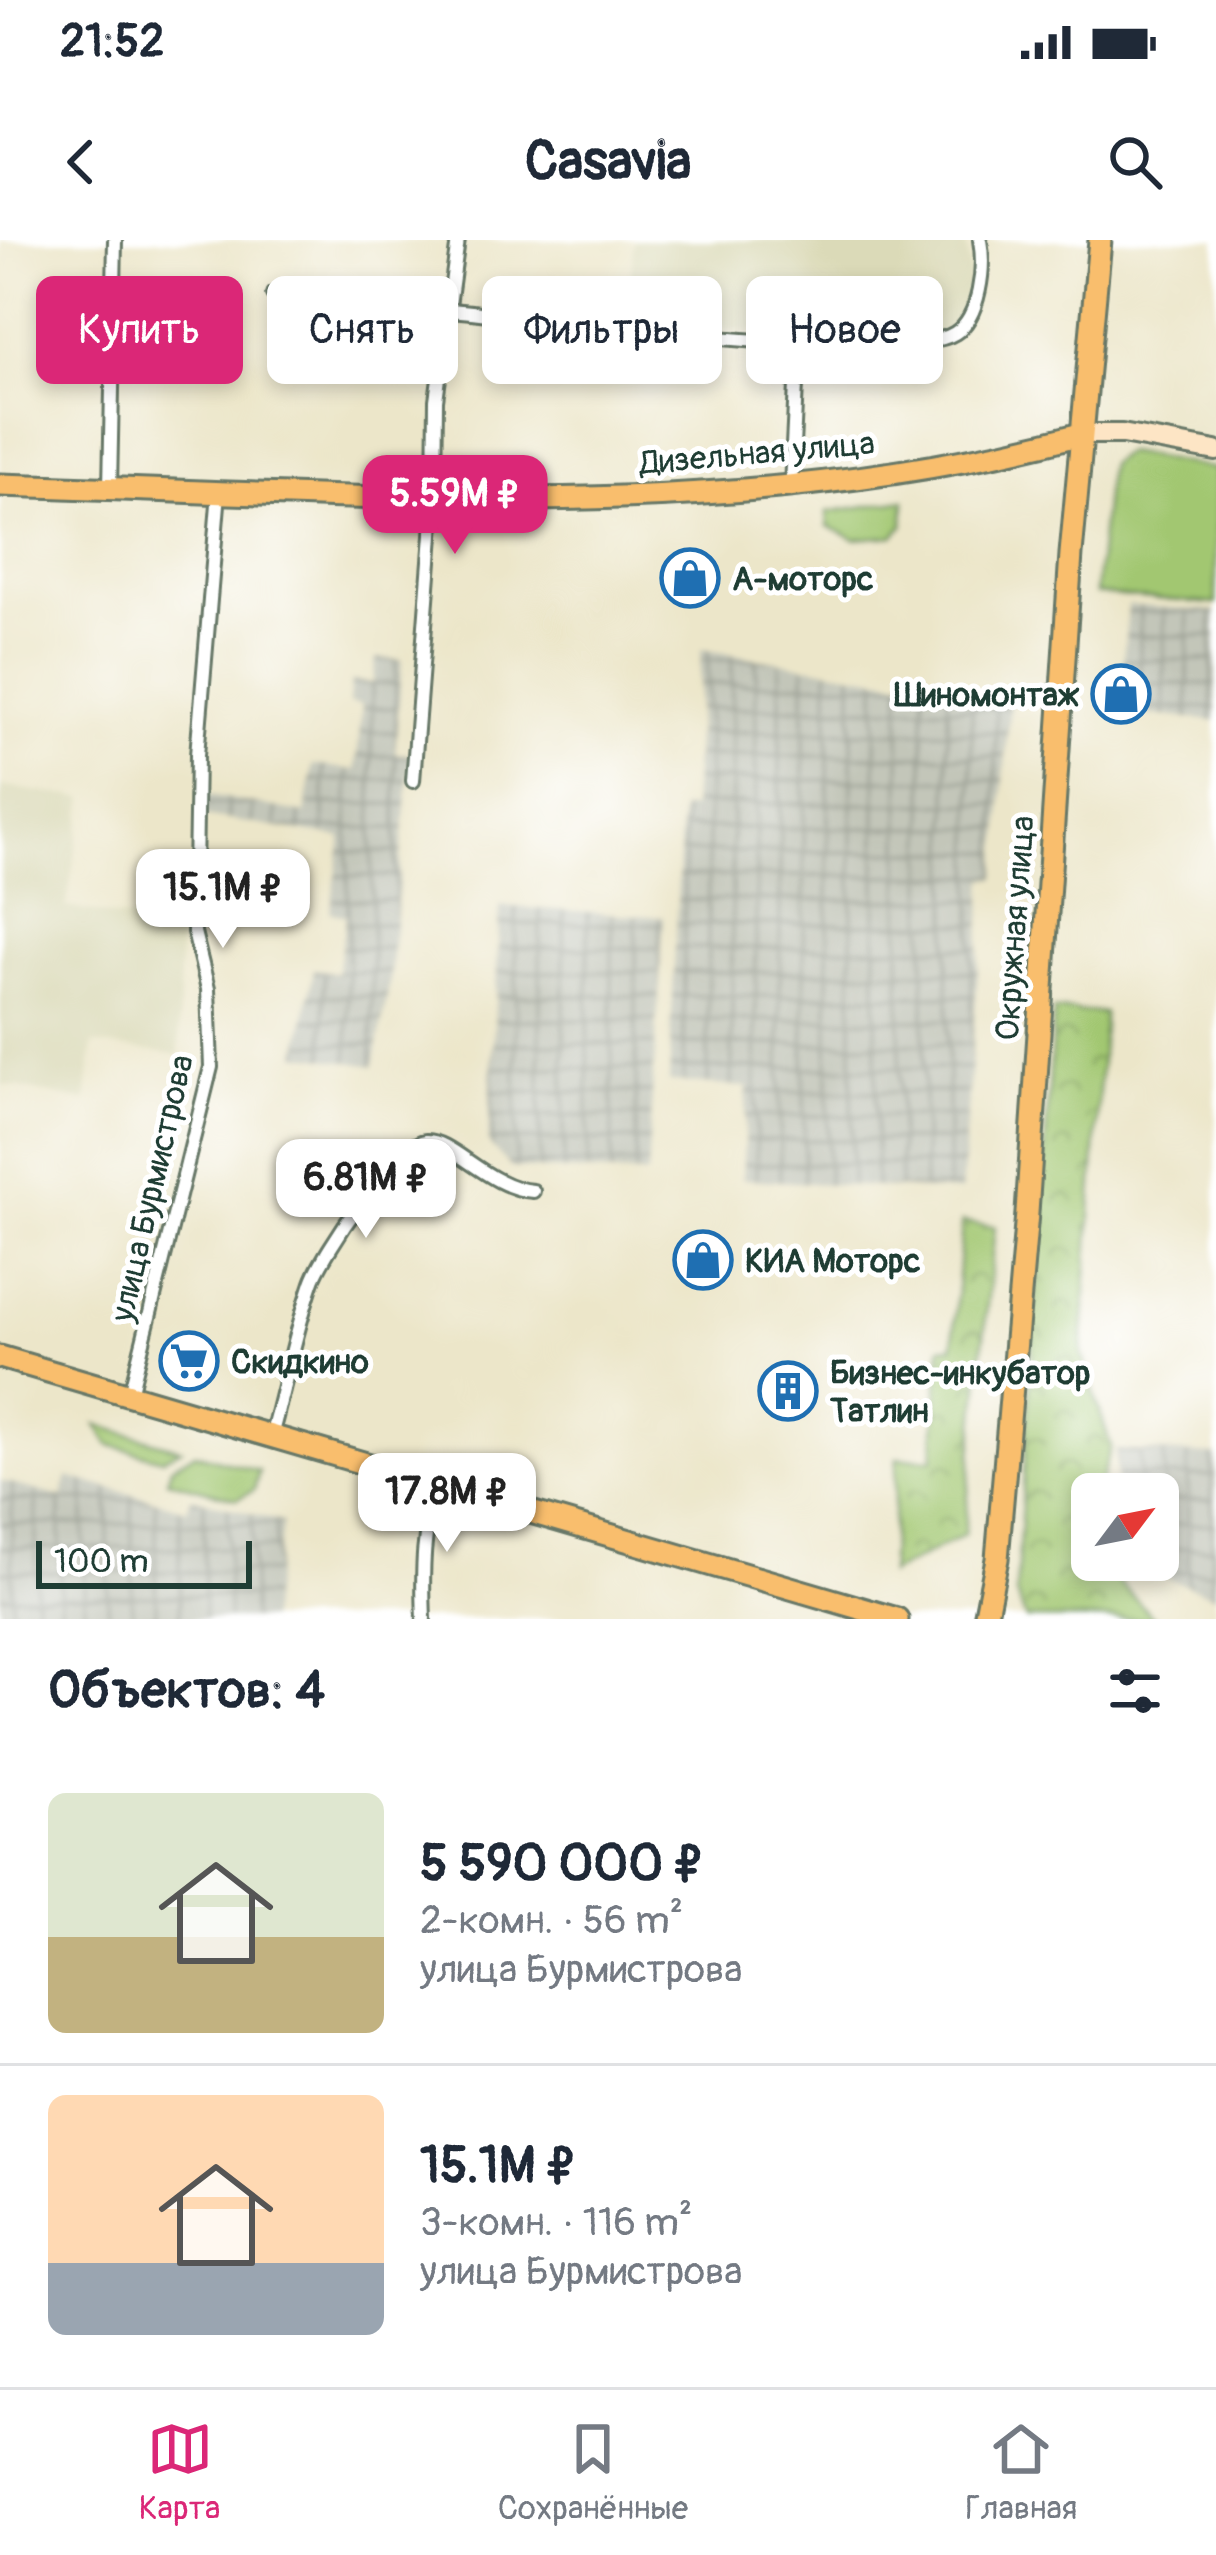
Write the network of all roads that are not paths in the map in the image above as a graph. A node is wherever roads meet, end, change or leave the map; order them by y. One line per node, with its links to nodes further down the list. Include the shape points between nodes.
1 (115, 240): 14 (street)
2 (455, 240): 5 (street)
3 (980, 240): 8 (street, via 981,277 968,321)
4 (1100, 240): 11 (main road, Окружная улица)
5 (453, 276)
6 (458, 311): 7 (street)
7 (746, 339)
8 (943, 339)
9 (440, 384): 17 (street)
10 (796, 384): 15 (street)
11 (1081, 434): 12 (main road); 15 (main road, Дизельная улица); 26 (main road, Окружная улица, via 1027,1214 998,1559)
12 (1216, 451)
13 (0, 485): 14 (main road, Дизельная улица)
14 (110, 488): 16 (main road, Дизельная улица)
15 (792, 488): 17 (main road, Дизельная улица, via 559,500)
16 (219, 492): 17 (main road, Дизельная улица); 21 (street, улица Бурмистрова, via 197,755 194,932 208,989 212,1067)
17 (435, 496): 18 (street)
18 (413, 781)
19 (533, 1191): 22 (street, via 501,1186 436,1143 419,1142 398,1156 313,1277)
20 (0, 1357): 21 (main road)
21 (130, 1394): 22 (main road)
22 (271, 1436): 23 (main road)
23 (437, 1485): 24 (street, via 422,1560); 25 (main road)
24 (424, 1619)
25 (897, 1619)
26 (985, 1619)

